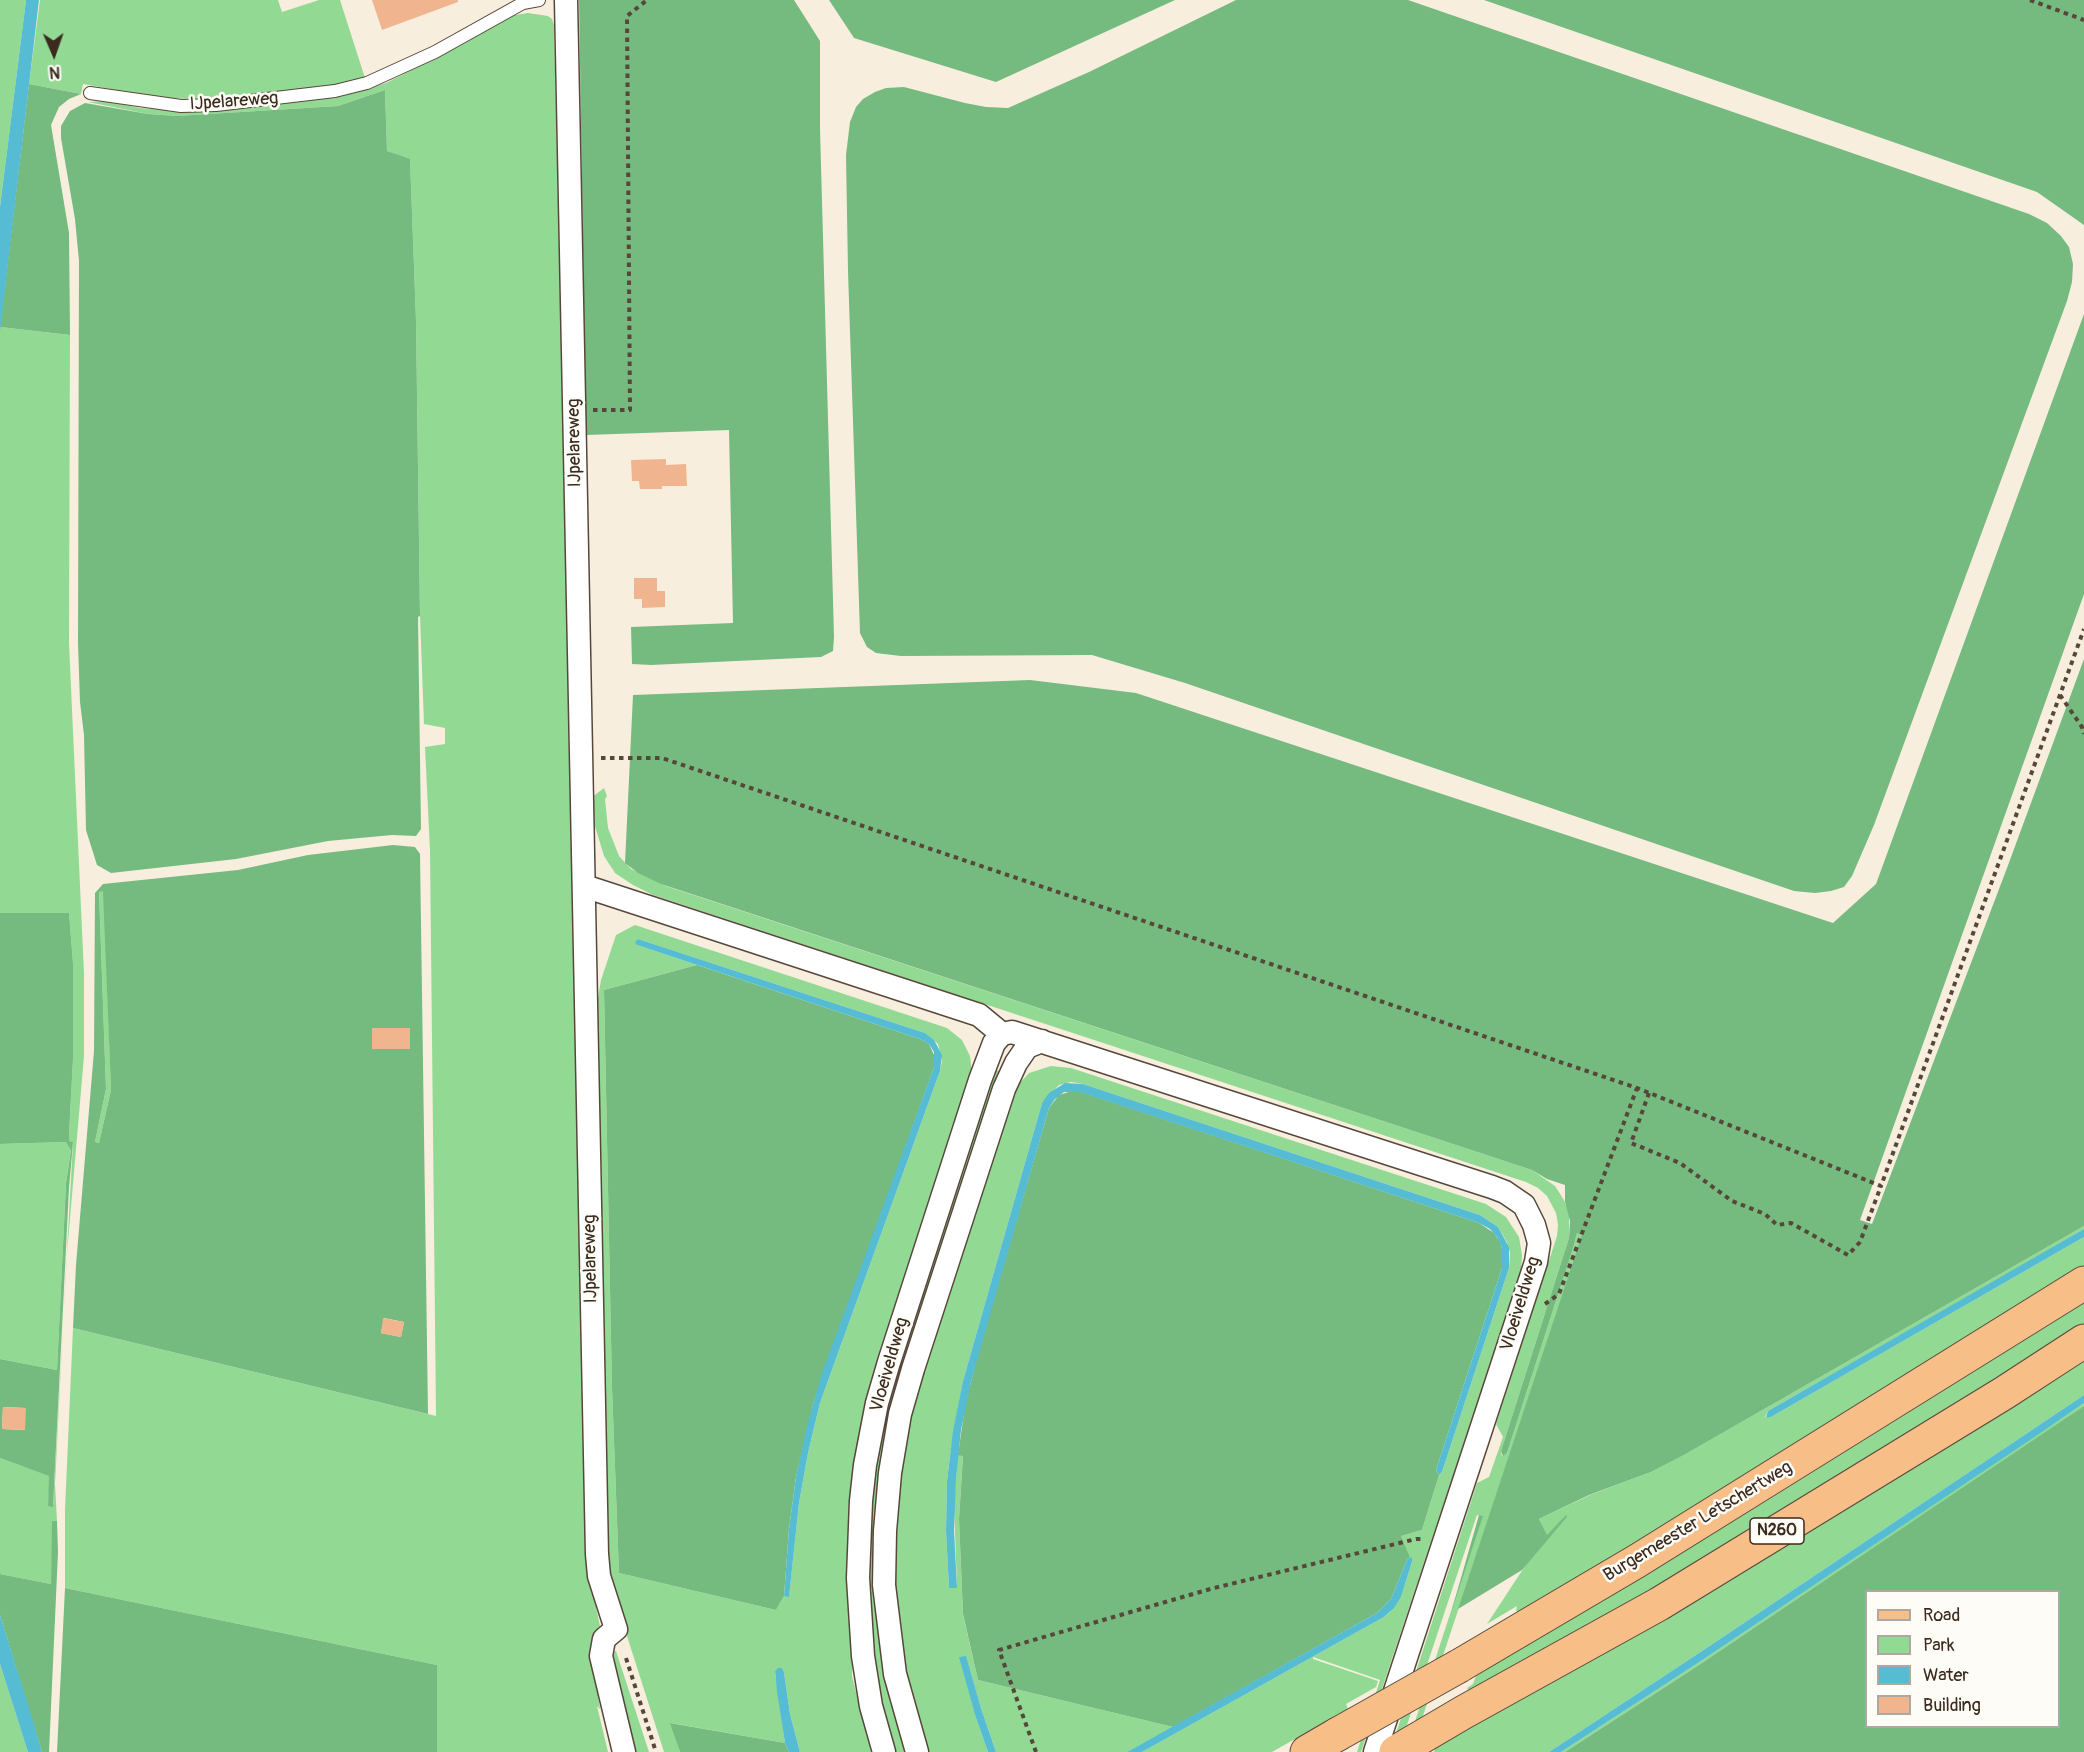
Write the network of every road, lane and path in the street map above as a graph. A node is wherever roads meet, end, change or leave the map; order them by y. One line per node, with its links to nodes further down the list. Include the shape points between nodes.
1 (539, 0): 6 (lane, IJpelareweg, via 523,3 435,52 367,83 335,91 181,106)
2 (566, 0): 7 (street, IJpelareweg)
3 (647, 0): 7 (path, via 627,16 630,410)
4 (2030, 0): 5 (path)
5 (2084, 20)
6 (90, 93)
7 (574, 410): 12 (street, IJpelareweg)
8 (2084, 629): 9 (path)
9 (2060, 695): 10 (path); 18 (path)
10 (2083, 726): 11 (path)
11 (2084, 734)
12 (581, 758): 13 (street, IJpelareweg); 16 (path, via 662,758)
13 (584, 886): 14 (street, via 979,1015); 23 (street, IJpelareweg, via 597,1554 599,1576)
14 (1002, 1034): 15 (street, Vloeiveldweg, via 1012,1032); 26 (street, Vloeiveldweg, via 994,1043 980,1080 889,1362 865,1465 858,1578 863,1656)
15 (1042, 1041): 20 (street, Vloeiveldweg, via 1505,1192 1524,1205 1539,1243); 27 (street, Vloeiveldweg, via 1027,1047 1004,1089 900,1414 885,1531 884,1585 895,1674)
16 (1637, 1088): 17 (path); 20 (path, via 1559,1294)
17 (1649, 1093): 18 (path); 18 (path, via 1631,1143 1680,1163 1732,1201 1765,1214 1777,1225 1791,1223 1848,1255 1860,1242)
18 (1881, 1186)
19 (2084, 1283): 29 (main road, Burgemeester Letschertweg / N260, bridge, via 1637,1561)
20 (1515, 1324): 22 (street, Vloeiveldweg)
21 (2084, 1341): 31 (main road, N260, via 1659,1604)
22 (1444, 1540): 28 (path, via 1416,1539 1226,1585 999,1650); 30 (street, Vloeiveldweg)
23 (616, 1629): 24 (street, via 603,1639 601,1656); 25 (path)
24 (624, 1752)
25 (656, 1752)
26 (884, 1752)
27 (917, 1752)
28 (1035, 1752)
29 (1307, 1752)
30 (1375, 1752)
31 (1396, 1752)

